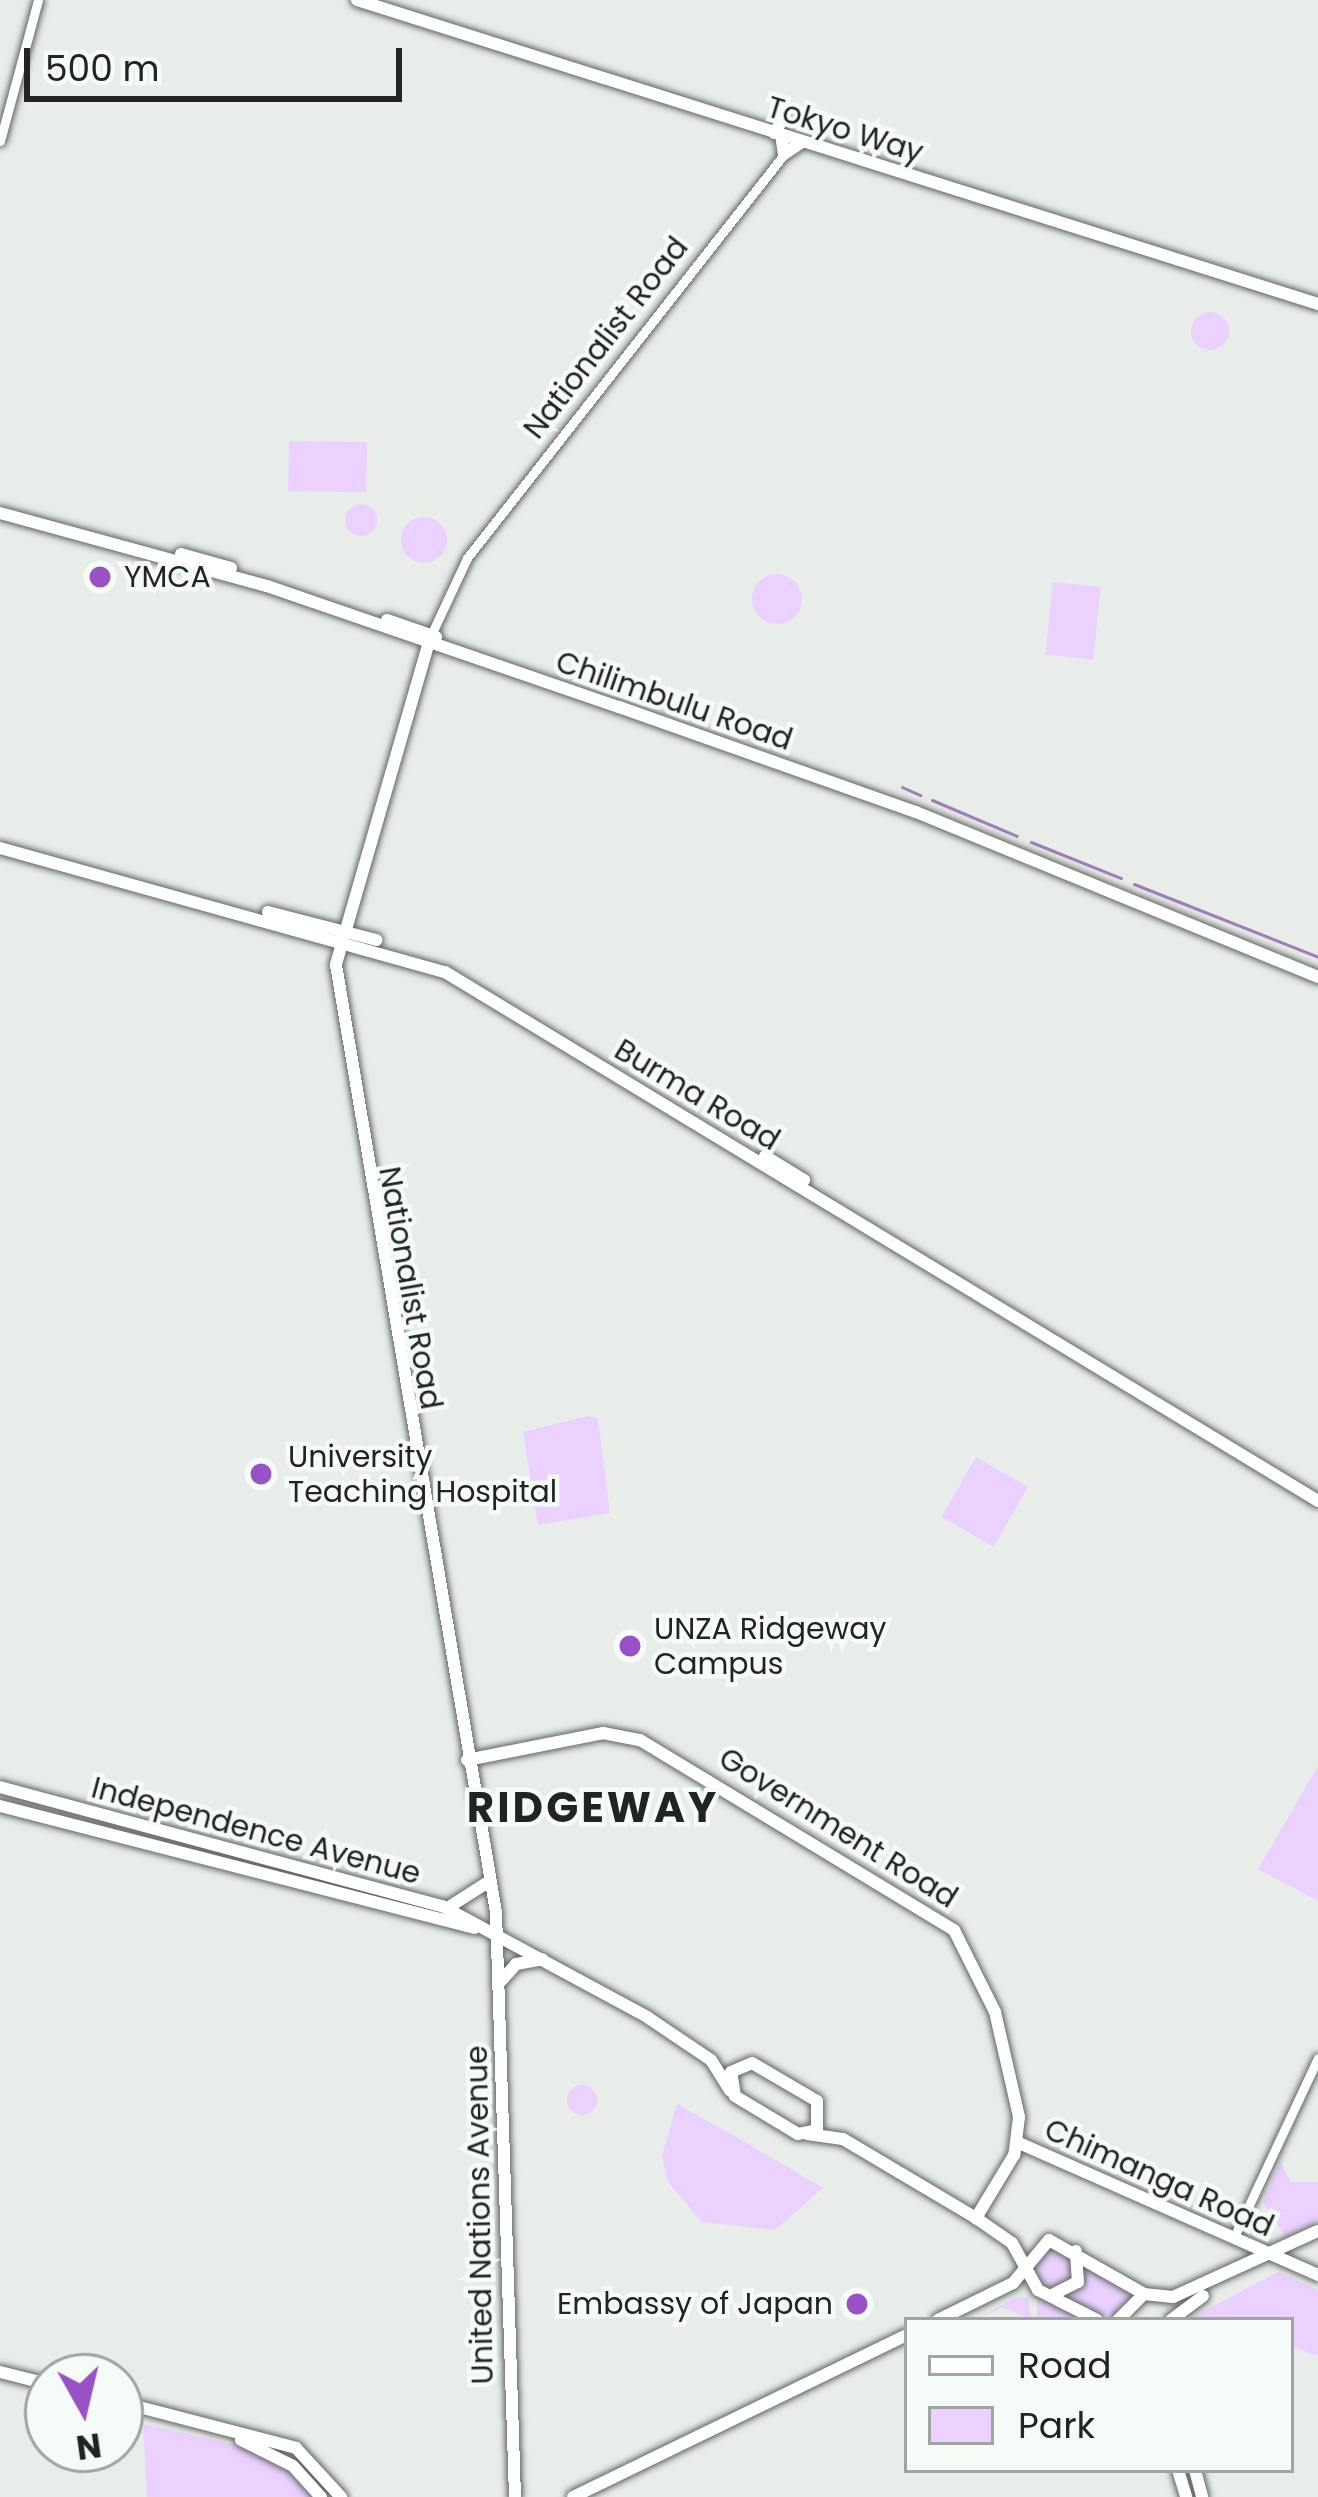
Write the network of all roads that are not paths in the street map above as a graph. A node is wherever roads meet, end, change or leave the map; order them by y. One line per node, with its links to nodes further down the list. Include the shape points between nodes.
1 (38, 0): 5 (street)
2 (357, 0): 4 (main road, Tokyo Way)
3 (785, 116): 4 (main road)
4 (786, 137): 6 (main road); 7 (main road, Tokyo Way)
5 (0, 141)
6 (784, 154): 9 (street, Nationalist Road, via 467,558)
7 (1318, 304)
8 (0, 510): 9 (main road, Chilimbulu Road)
9 (428, 641): 12 (main road, Nationalist Road); 14 (main road, Chilimbulu Road, via 919,807)
10 (0, 845): 11 (main road, Burma Road)
11 (311, 927): 12 (main road, Burma Road); 12 (main road); 13 (main road)
12 (344, 930): 13 (main road, Nationalist Road); 15 (main road, Burma Road, via 484,986)
13 (333, 963): 16 (main road, Nationalist Road)
14 (1318, 973)
15 (1318, 1497)
16 (469, 1760): 21 (main road, Nationalist Road); 23 (main road, Nationalist Road); 31 (main road, Government Road, via 603,1733 640,1740 921,1905 962,1941 995,2012)
17 (0, 1787): 19 (main road, Independence Avenue)
18 (0, 1806): 20 (main road, Independence Avenue)
19 (274, 1861): 20 (main road); 22 (main road, Independence Avenue)
20 (271, 1878): 23 (main road, Independence Avenue)
21 (485, 1884): 22 (main road, via 470,1903); 23 (main road, Nationalist Road)
22 (442, 1906): 23 (main road, Independence Avenue)
23 (496, 1932): 24 (main road, Independence Avenue); 25 (main road, United Nations Avenue)
24 (549, 1958): 25 (main road, via 515,1964); 27 (main road, Independence Avenue)
25 (500, 1983): 58 (main road, United Nations Avenue)
26 (1318, 2058): 37 (street)
27 (711, 2060): 28 (main road, Independence Avenue); 29 (main road, Independence Avenue)
28 (744, 2063): 29 (main road); 30 (main road, Independence Avenue)
29 (730, 2090): 32 (main road, Independence Avenue)
30 (824, 2112): 32 (main road); 33 (main road, Independence Avenue)
31 (1019, 2117): 34 (main road, Government Road); 35 (main road)
32 (807, 2134): 33 (main road, Independence Avenue)
33 (843, 2139): 36 (main road, Independence Avenue)
34 (1019, 2143): 35 (main road, Chimanga Road); 36 (main road, Government Road)
35 (1039, 2148): 37 (main road, Chimanga Road)
36 (976, 2218): 39 (main road, Independence Avenue)
37 (1242, 2238): 42 (main road, Chimanga Road); 44 (main road)
38 (1314, 2238): 42 (main road); 45 (main road)
39 (1012, 2242): 40 (main road); 43 (main road, Independence Avenue)
40 (1042, 2243): 41 (main road); 43 (main road)
41 (1076, 2251): 46 (main road, via 1078,2282); 47 (main road)
42 (1275, 2256): 44 (main road); 45 (main road, Chimanga Road); 53 (main road)
43 (1028, 2268): 46 (main road); 48 (main road)
44 (1238, 2270): 47 (main road)
45 (1312, 2272)
46 (1045, 2292): 49 (main road); 50 (main road)
47 (1149, 2295): 51 (main road); 52 (main road)
48 (943, 2317)
49 (962, 2317)
50 (1091, 2317)
51 (1122, 2317)
52 (1167, 2317)
53 (1174, 2317)
54 (904, 2339): 59 (main road)
55 (904, 2339): 60 (main road)
56 (144, 2412): 57 (main road, via 265,2443)
57 (331, 2497)
58 (515, 2497)
59 (574, 2497)
60 (587, 2497)

